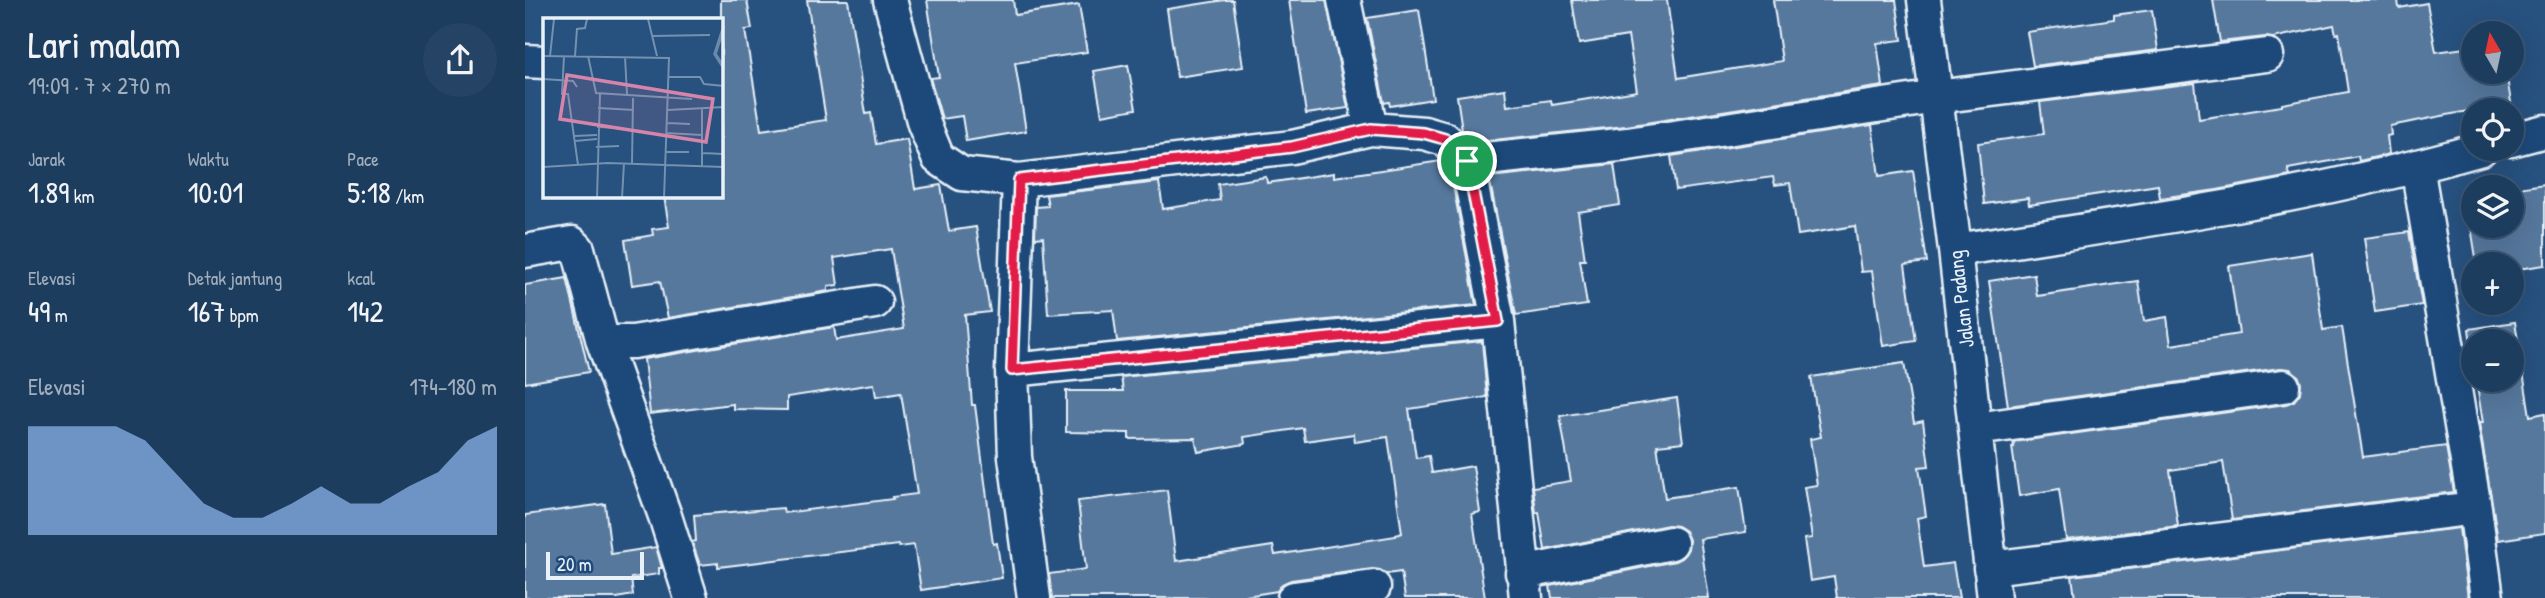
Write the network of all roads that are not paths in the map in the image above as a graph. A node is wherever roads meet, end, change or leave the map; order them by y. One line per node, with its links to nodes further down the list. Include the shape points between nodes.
1 (890, 0): 14 (street, via 924,124 938,158 961,174)
2 (1344, 0): 8 (street)
3 (1924, 0): 7 (street, Jalan Padang)
4 (2267, 55): 7 (street)
5 (525, 61): 6 (street)
6 (543, 62)
7 (1936, 97): 12 (street, via 1628,145); 15 (street, Jalan Padang)
8 (1371, 129): 12 (street, via 1445,139); 14 (street, via 1292,147)
9 (2545, 131): 10 (street)
10 (2524, 137)
11 (2461, 154): 13 (street)
12 (1467, 161): 18 (street)
13 (2417, 166): 15 (street, via 2212,210); 23 (street)
14 (1019, 180): 20 (street)
15 (1955, 250): 22 (street, Jalan Padang)
16 (525, 251): 19 (street, via 575,245)
17 (875, 302): 19 (street, via 633,342)
18 (1498, 321): 20 (street); 26 (street)
19 (603, 342): 28 (street)
20 (1012, 370): 29 (street, via 1015,457)
21 (2283, 386): 22 (street)
22 (1976, 429): 25 (street, Jalan Padang)
23 (2475, 508): 25 (street); 31 (street)
24 (1671, 543): 26 (street)
25 (1992, 583)
26 (1524, 586)
27 (1374, 587): 30 (street)
28 (691, 598)
29 (1034, 598)
30 (1294, 598)
31 (2487, 598)

